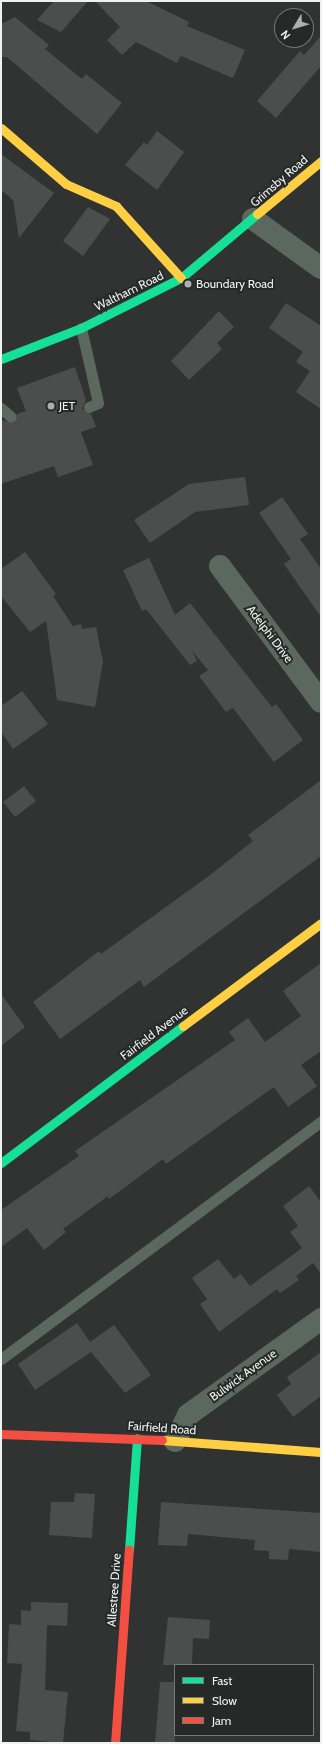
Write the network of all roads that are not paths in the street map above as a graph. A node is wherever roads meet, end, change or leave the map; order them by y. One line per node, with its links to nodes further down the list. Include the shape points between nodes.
1 (1, 128): 5 (street, via 66,184 116,206)
2 (321, 160): 3 (street, Grimsby Road)
3 (253, 219): 4 (street); 5 (street, Waltham Road)
4 (321, 268)
5 (181, 278): 6 (street, Waltham Road)
6 (81, 328): 7 (street, Waltham Road); 8 (lane, via 98,403)
7 (1, 359)
8 (89, 407)
9 (1, 408): 10 (lane)
10 (10, 417)
11 (220, 566): 12 (street, Adelphi Drive)
12 (321, 702)
13 (321, 923): 15 (street, Fairfield Avenue)
14 (321, 1122): 17 (lane)
15 (1, 1163)
16 (321, 1319): 20 (street, Bulwick Avenue, via 188,1415)
17 (1, 1359)
18 (1, 1434): 19 (street, Fairfield Road)
19 (137, 1438): 20 (street, Fairfield Road); 22 (street, Allestree Drive)
20 (175, 1441): 21 (street, Fairfield Road)
21 (321, 1452)
22 (115, 1743)

